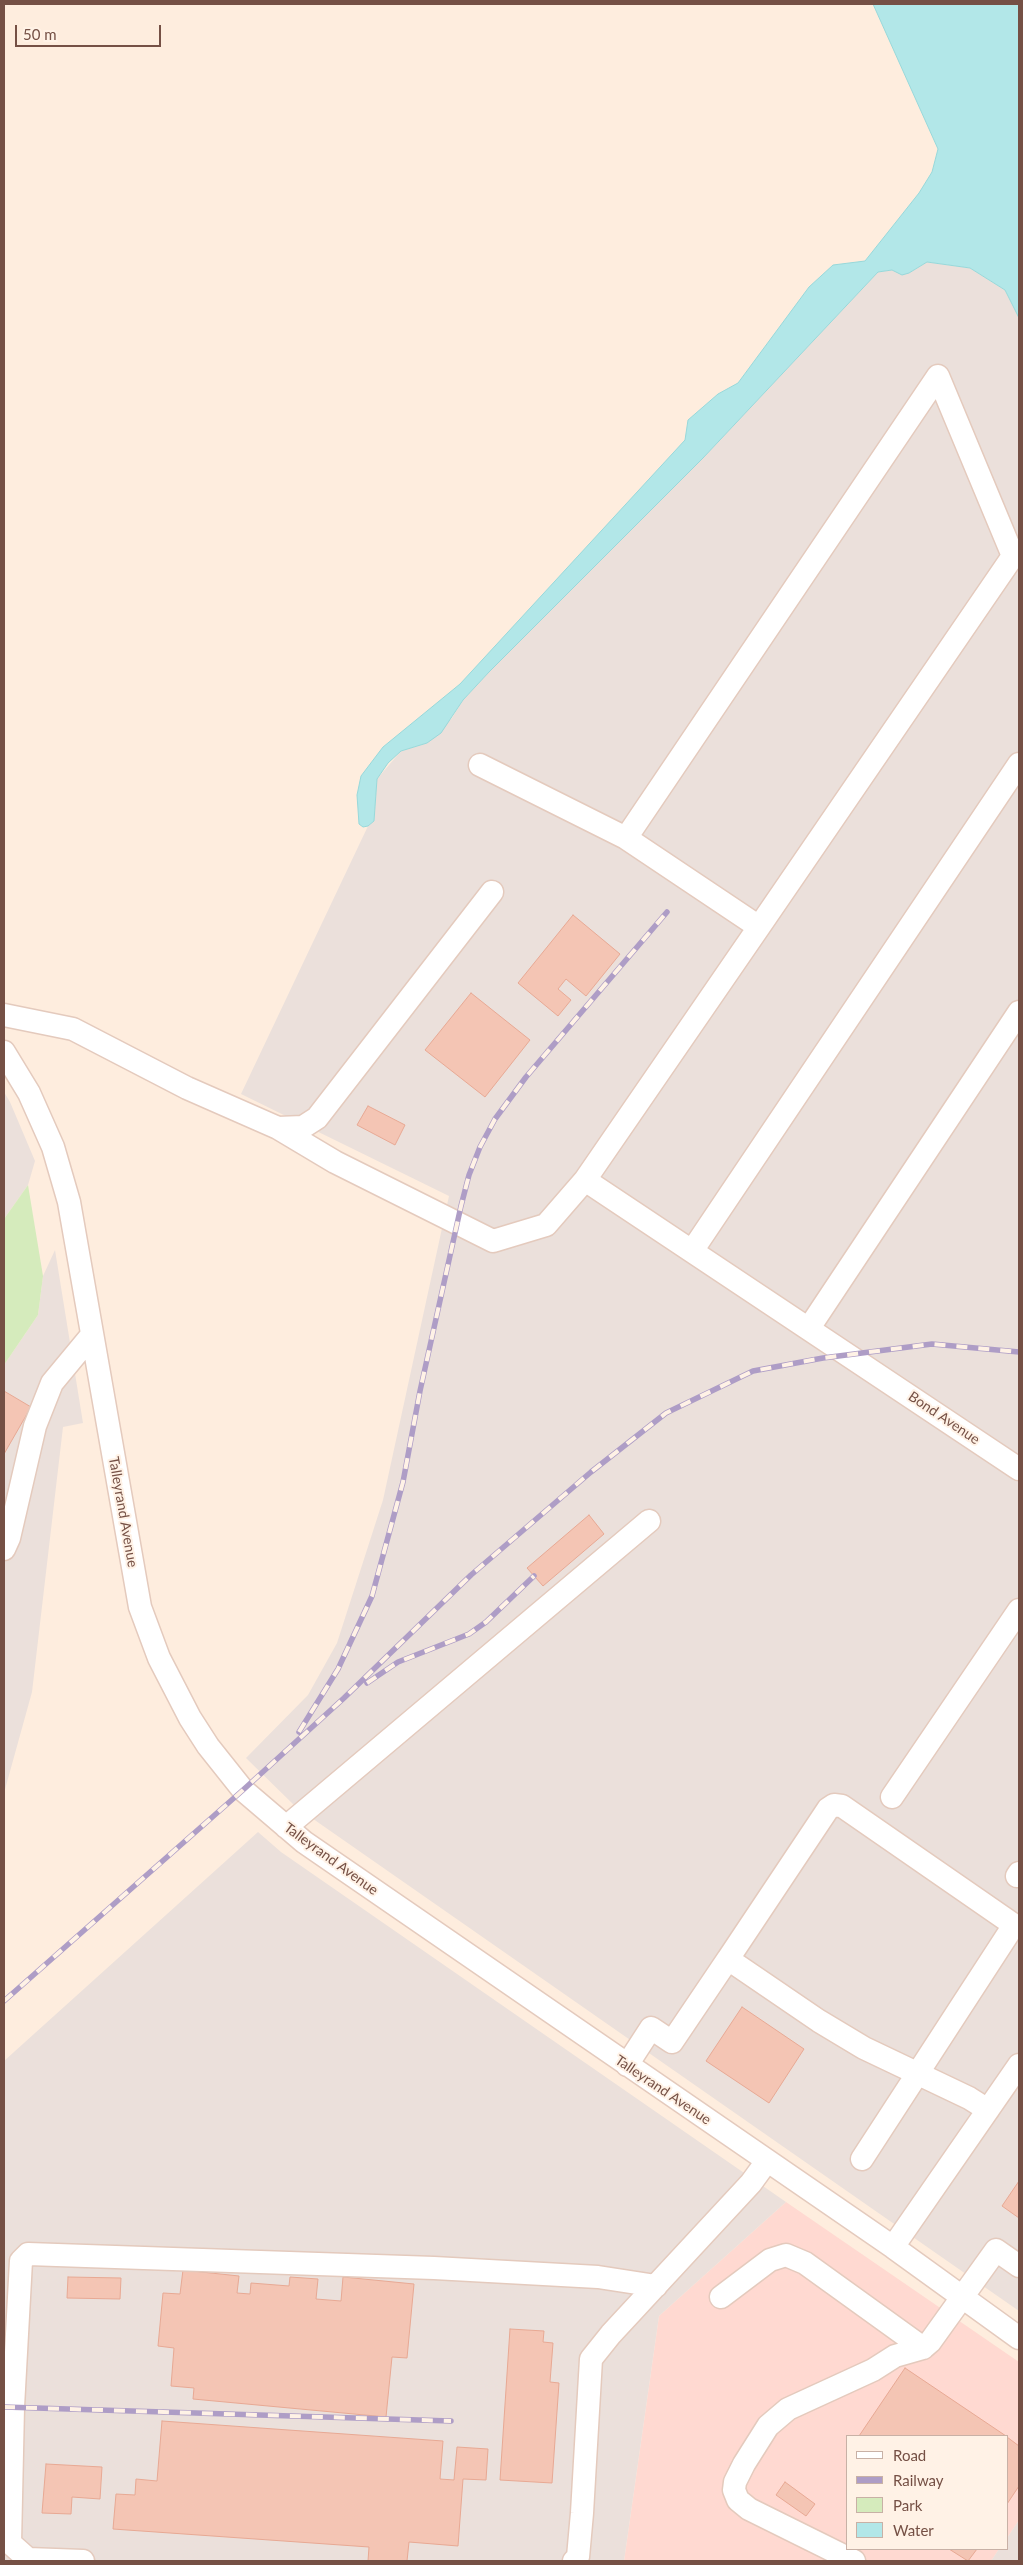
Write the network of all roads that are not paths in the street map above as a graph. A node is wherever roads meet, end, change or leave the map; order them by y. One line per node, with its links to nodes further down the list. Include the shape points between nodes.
1 (1016, 564): 4 (street, via 938,376); 6 (street)
2 (1019, 764): 12 (street)
3 (480, 765): 4 (street)
4 (626, 838): 6 (street)
5 (492, 892): 10 (street, via 317,1118 303,1127)
6 (758, 927): 11 (street)
7 (1019, 1012): 13 (street)
8 (4, 1015): 10 (street, via 73,1030 187,1088)
9 (4, 1052): 14 (street, Talleyrand Avenue, via 29,1093 53,1147 69,1202)
10 (278, 1128): 11 (street, via 335,1162 493,1241 546,1225)
11 (585, 1180): 12 (street, Bond Avenue)
12 (692, 1251): 13 (street, Bond Avenue)
13 (809, 1328): 15 (street, Bond Avenue)
14 (91, 1336): 17 (street, via 52,1383 35,1426); 20 (street, Talleyrand Avenue, via 140,1607 159,1658 208,1746 243,1790)
15 (1019, 1469)
16 (648, 1521): 20 (street)
17 (4, 1548)
18 (1019, 1610): 19 (street)
19 (892, 1796)
20 (286, 1827): 22 (street, Talleyrand Avenue)
21 (728, 1959): 22 (street, via 672,2042 650,2028); 24 (street, via 864,2048); 24 (street, via 828,1809 834,1805 842,1806 1014,1925)
22 (627, 2065): 27 (street, Talleyrand Avenue)
23 (1019, 2065): 25 (street)
24 (917, 2072): 25 (street); 26 (street)
25 (988, 2110): 28 (street)
26 (862, 2159)
27 (767, 2161): 28 (street, Talleyrand Avenue); 30 (street, via 751,2183)
28 (893, 2247): 32 (street, Talleyrand Avenue)
29 (1019, 2266): 32 (street, via 996,2250)
30 (656, 2286): 35 (street, via 598,2277 434,2268 28,2254 21,2261 10,2543 28,2559); 36 (street, via 591,2359 582,2513 578,2558)
31 (721, 2297): 34 (street, via 770,2260 786,2255 805,2263)
32 (963, 2298): 33 (street, Talleyrand Avenue); 34 (street)
33 (1019, 2338)
34 (923, 2348): 37 (street, via 894,2356 873,2370 802,2401 776,2417 757,2440 735,2482 738,2500 749,2509)
35 (83, 2561)
36 (574, 2561)
37 (854, 2561)

